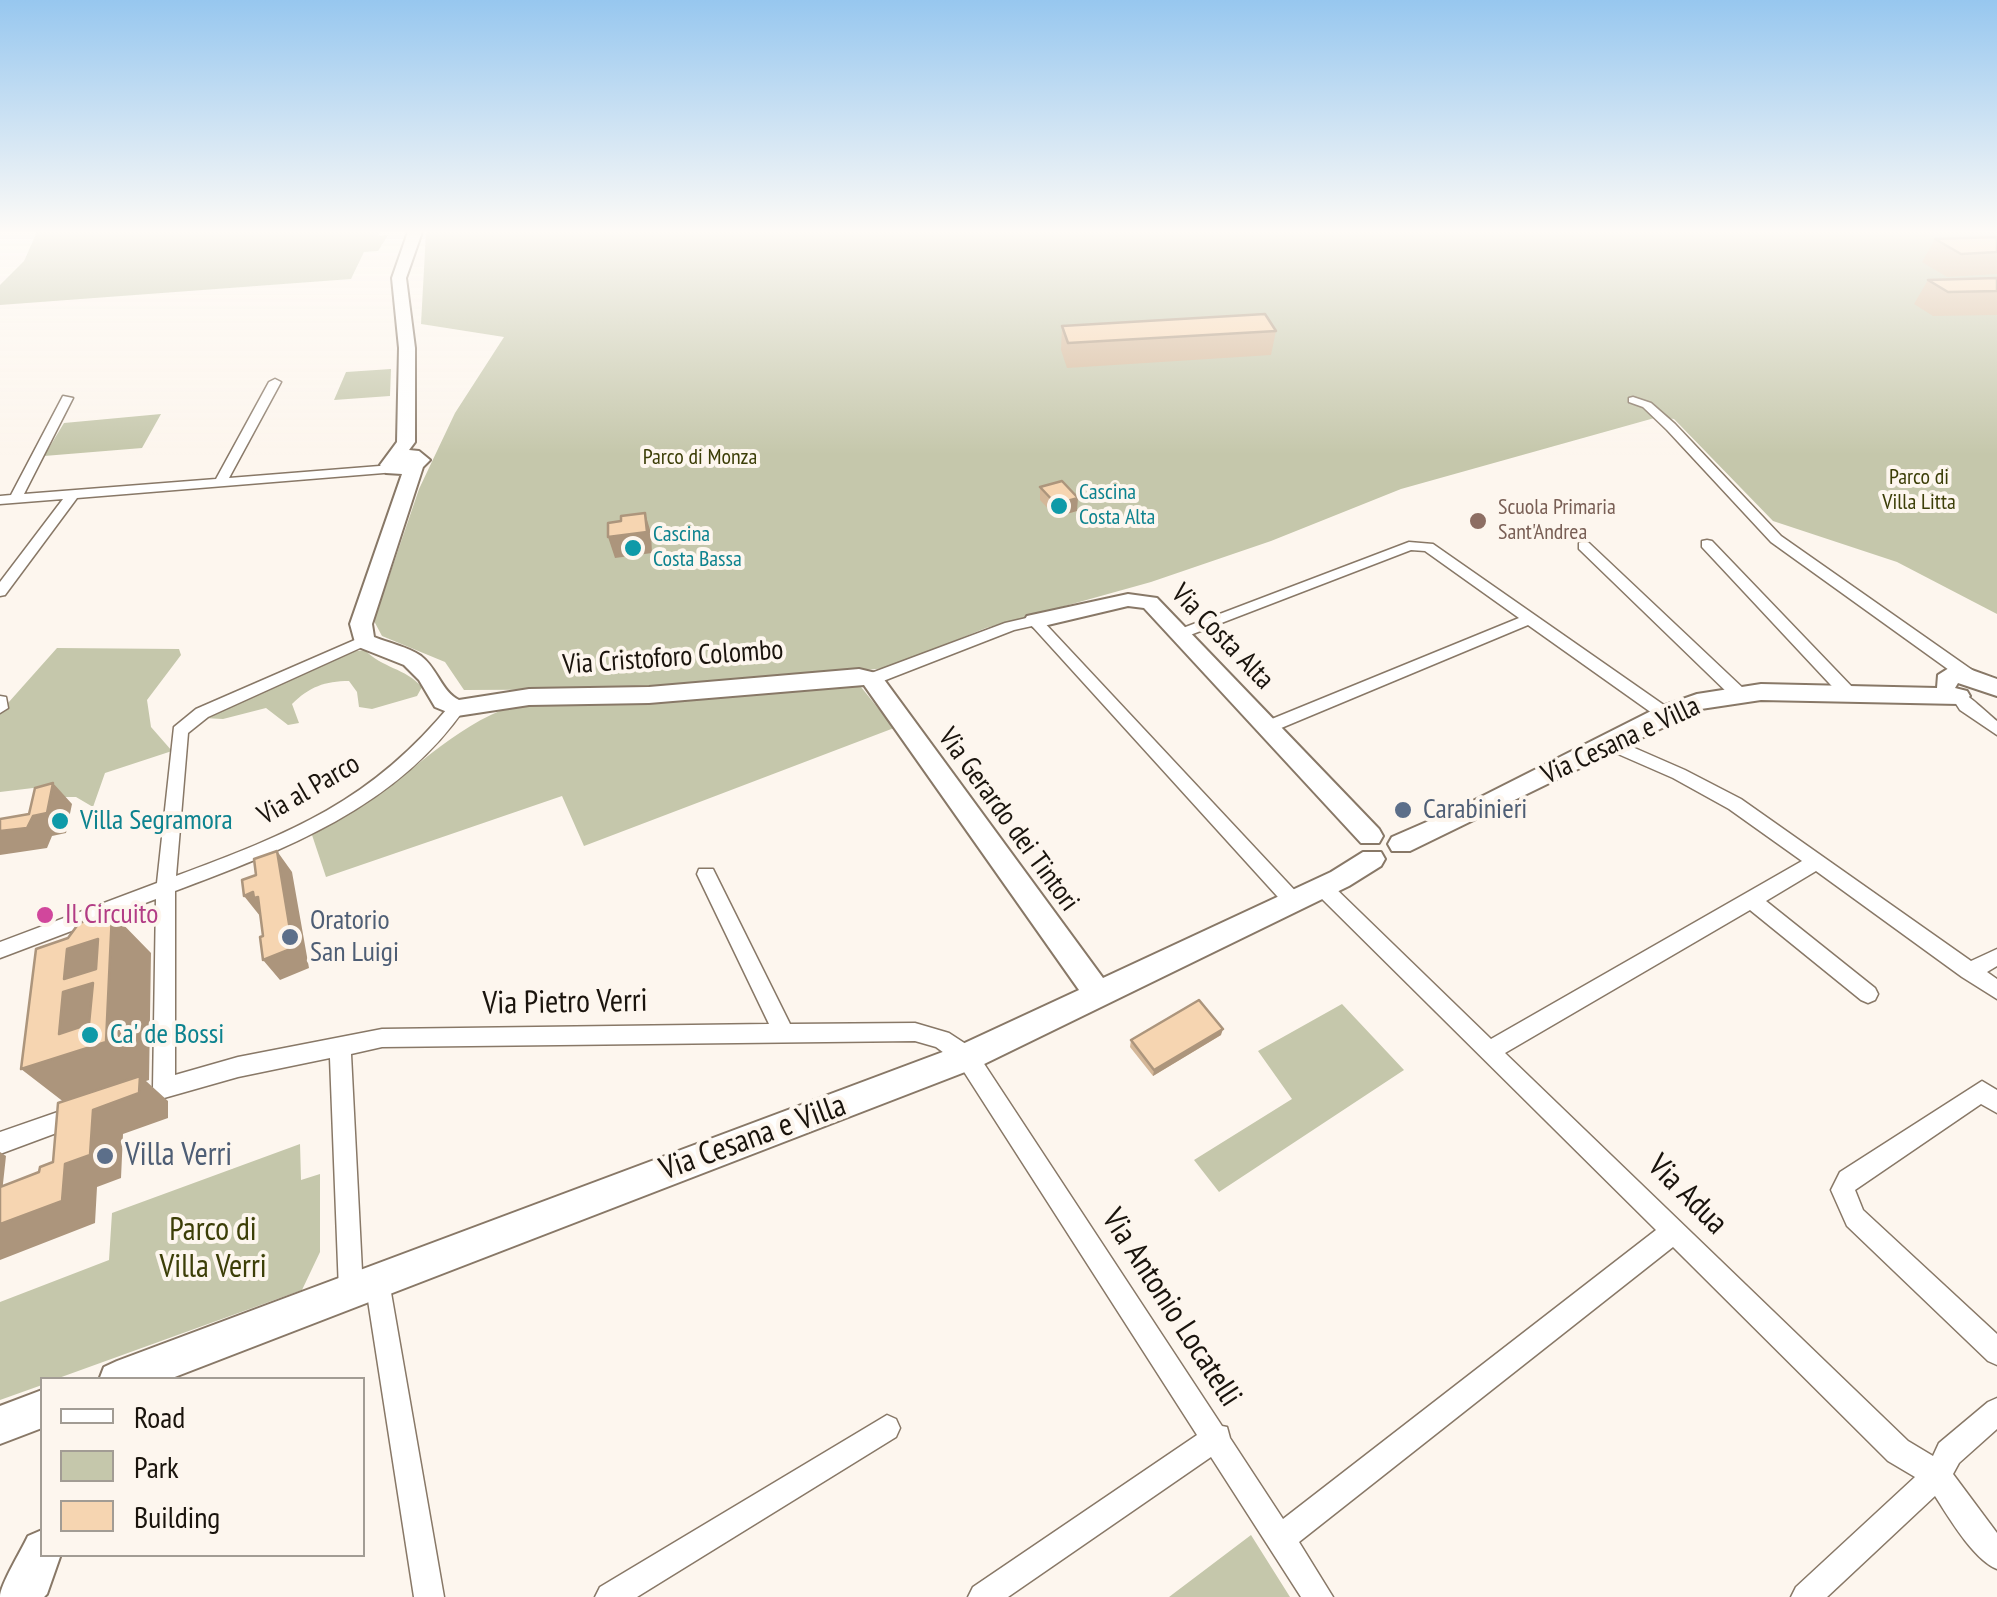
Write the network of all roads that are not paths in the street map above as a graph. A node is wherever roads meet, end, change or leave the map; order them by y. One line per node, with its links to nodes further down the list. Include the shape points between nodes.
1 (404, 307): 5 (street)
2 (274, 382): 6 (street)
3 (67, 398): 8 (street)
4 (1633, 400): 18 (street, via 1671,427 1776,539)
5 (398, 465): 6 (street); 16 (street, via 361,624)
6 (220, 481): 7 (street)
7 (74, 493): 8 (street); 12 (street)
8 (16, 498): 9 (street)
9 (0, 500)
10 (1707, 544): 20 (street)
11 (1584, 546): 19 (street)
12 (0, 592)
13 (1529, 619): 15 (street, via 1428,547 1408,546); 24 (street); 25 (street)
14 (1035, 620): 15 (street, Via Costa Alta, via 1143,599); 17 (street, Via Costa Alta); 33 (street)
15 (1180, 634): 25 (street, Via Costa Alta)
16 (364, 641): 22 (street, via 412,660 443,702); 30 (street, via 189,720 180,731)
17 (872, 678): 22 (street, Via Cristoforo Colombo, via 529,697); 39 (street, Via Gerardo dei Tintori)
18 (1974, 693): 20 (street, Via Cesana e Villa)
19 (1740, 694): 20 (street, Via Cesana e Villa); 24 (street, Via Cesana e Villa)
20 (1849, 694)
21 (0, 701): 23 (street)
22 (468, 707): 30 (street, Via al Parco, via 364,799 262,852)
23 (0, 708)
24 (1665, 714): 26 (street, Via Cesana e Villa)
25 (1268, 727): 27 (street, Via Costa Alta)
26 (1608, 743): 27 (street, Via Cesana e Villa, via 1470,814 1401,844 1390,836); 28 (street, via 1708,788)
27 (1371, 847): 31 (street, Via Cesana e Villa)
28 (1815, 863): 32 (street); 36 (street)
29 (706, 874): 40 (street)
30 (166, 888): 34 (street, Via al Parco); 44 (street)
31 (1323, 888): 33 (street, Via Cesana e Villa); 42 (street, Via Adua)
32 (1750, 899): 38 (street); 42 (street)
33 (1294, 902): 39 (street, Via Cesana e Villa)
34 (0, 950)
35 (1997, 957): 36 (street)
36 (1969, 971): 37 (street)
37 (1997, 990)
38 (1868, 994)
39 (1098, 995): 43 (street, Via Cesana e Villa)
40 (784, 1034): 41 (street, Via Pietro Verri, via 382,1038); 43 (street, Via Pietro Verri, via 915,1032)
41 (340, 1045): 44 (street, Via Pietro Verri); 50 (street)
42 (1491, 1050): 49 (street, Via Adua)
43 (967, 1057): 50 (street, Via Cesana e Villa); 57 (street, Via Antonio Locatelli)
44 (167, 1088): 45 (street, Via Pietro Verri)
45 (135, 1098)
46 (1997, 1103): 51 (street, via 1982,1092 1960,1104 1848,1180 1843,1190 1856,1218)
47 (100, 1108): 48 (street)
48 (0, 1143)
49 (1674, 1231): 58 (street, Via Adua, via 1898,1450); 59 (street)
50 (364, 1286): 52 (street, Via Cesana e Villa); 63 (street)
51 (1997, 1352)
52 (125, 1377)
53 (40, 1410): 55 (street)
54 (1997, 1411): 58 (street, via 1949,1453)
55 (0, 1424)
56 (887, 1428): 64 (street)
57 (1216, 1437): 59 (street, Via Antonio Locatelli); 65 (street)
58 (1938, 1475): 60 (street, Via Adua); 67 (street)
59 (1280, 1539): 66 (street, Via Antonio Locatelli)
60 (1997, 1554)
61 (40, 1556): 62 (street)
62 (17, 1597)
63 (429, 1597)
64 (610, 1597)
65 (984, 1597)
66 (1318, 1597)
67 (1806, 1597)

